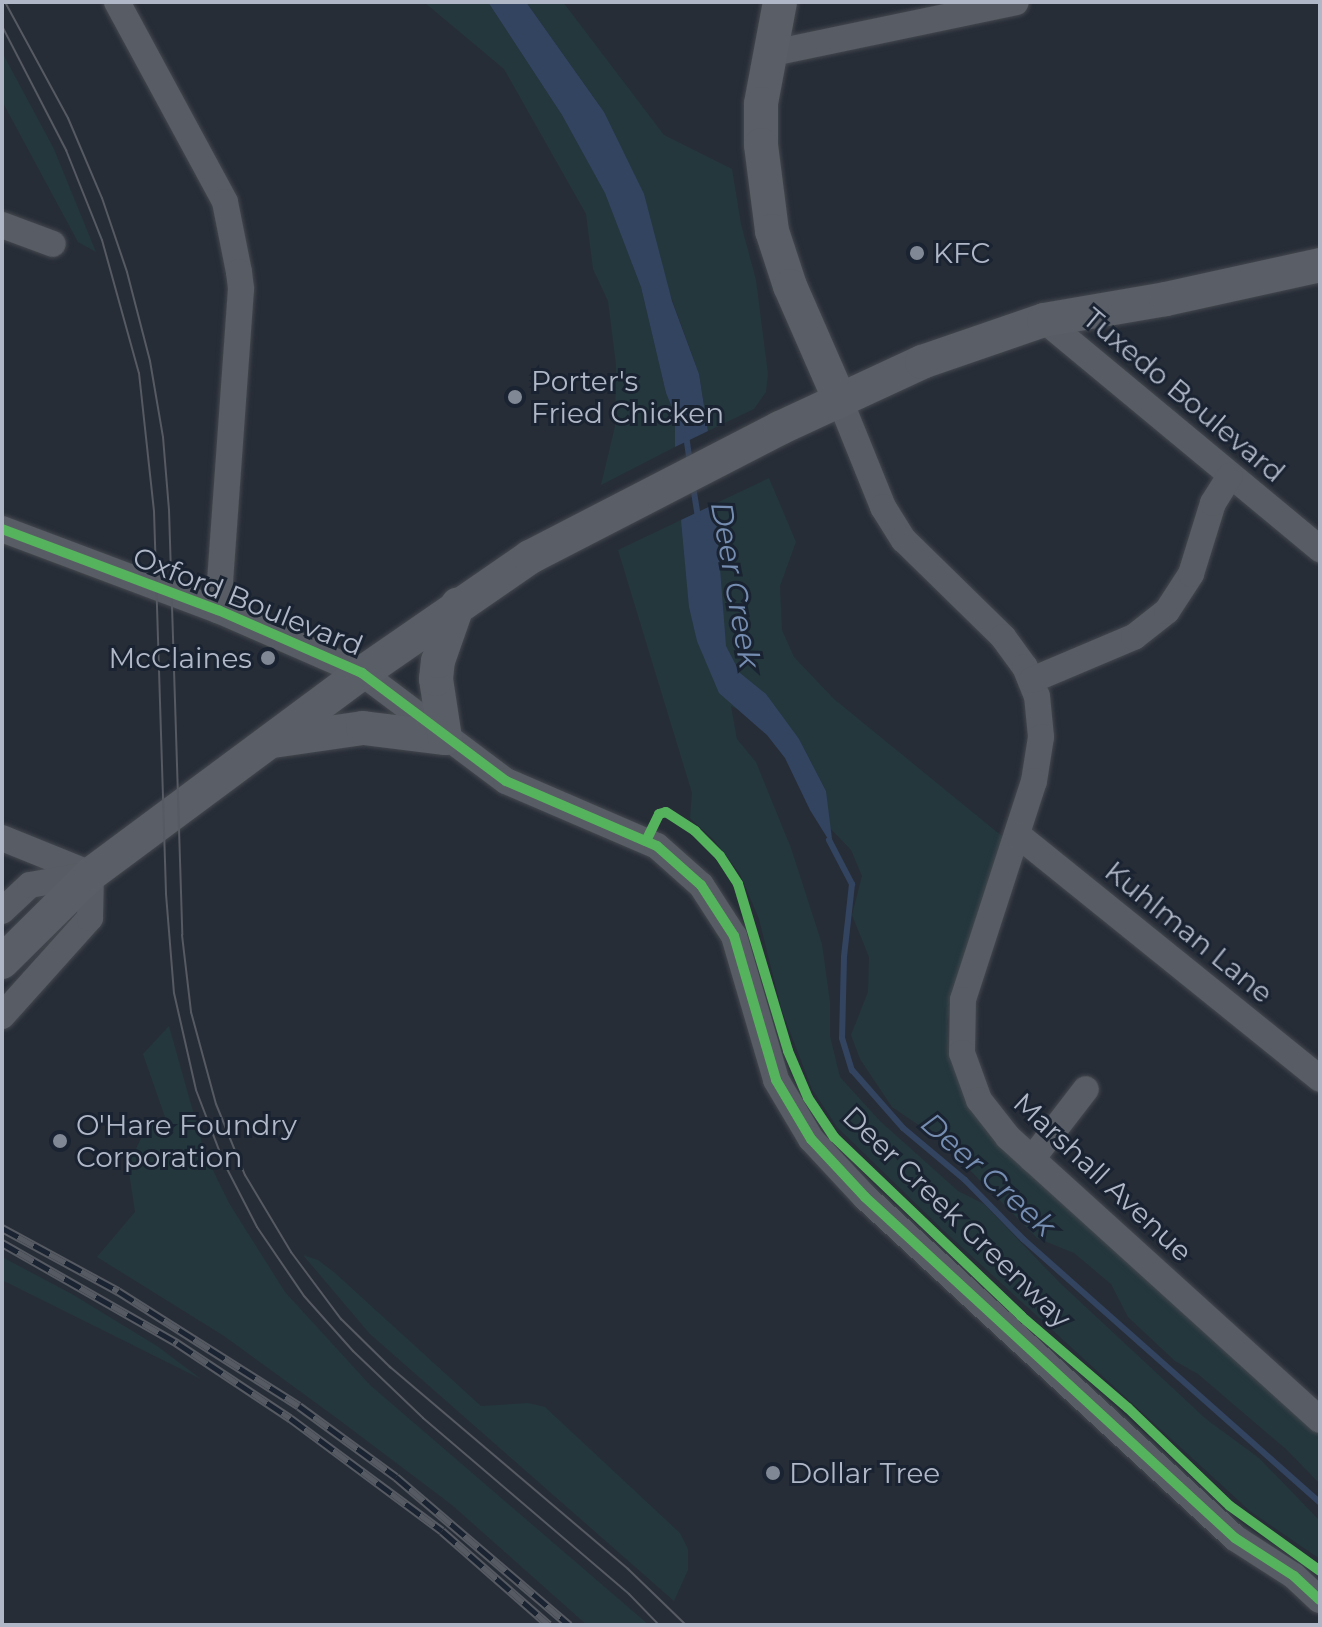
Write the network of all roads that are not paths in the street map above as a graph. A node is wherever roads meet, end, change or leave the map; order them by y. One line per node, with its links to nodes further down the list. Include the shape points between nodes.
1 (117, 2): 14 (street, via 225,202 239,272)
2 (780, 2): 4 (main road)
3 (1016, 2): 4 (street)
4 (768, 54): 9 (main road, via 761,145 772,231)
5 (2, 225): 6 (street)
6 (53, 244)
7 (1320, 265): 8 (main road)
8 (1044, 320): 9 (main road, via 922,362); 10 (street, Tuxedo Boulevard)
9 (839, 398): 13 (main road, via 512,566); 16 (street, via 883,507 904,540 1003,637)
10 (1230, 476): 12 (street, Tuxedo Boulevard); 16 (street, via 1213,503 1191,574 1167,611 1134,637)
11 (2, 529): 14 (street, Oxford Boulevard)
12 (1320, 549)
13 (459, 604): 15 (main road); 17 (main road, via 436,679)
14 (218, 610): 15 (street, Oxford Boulevard)
15 (362, 673): 17 (street, Oxford Boulevard); 18 (main road)
16 (1032, 680): 19 (street, Marshall Avenue, via 1041,737)
17 (445, 738): 18 (main road, via 363,728); 29 (street, Oxford Boulevard, via 506,781 657,846 701,885 734,936 776,1080 811,1139 859,1192 1235,1538 1294,1576)
18 (270, 741): 21 (main road)
19 (1018, 835): 25 (street, Kuhlman Lane); 27 (street, Marshall Avenue, via 969,976 961,1034 965,1066 979,1100)
20 (2, 838): 21 (street)
21 (91, 874): 22 (street, via 30,885); 23 (main road); 24 (street, via 90,918)
22 (2, 911)
23 (2, 962)
24 (2, 1016)
25 (1320, 1079)
26 (1086, 1089): 27 (street)
27 (1032, 1159): 28 (street, Marshall Avenue)
28 (1320, 1420)
29 (1320, 1600)

